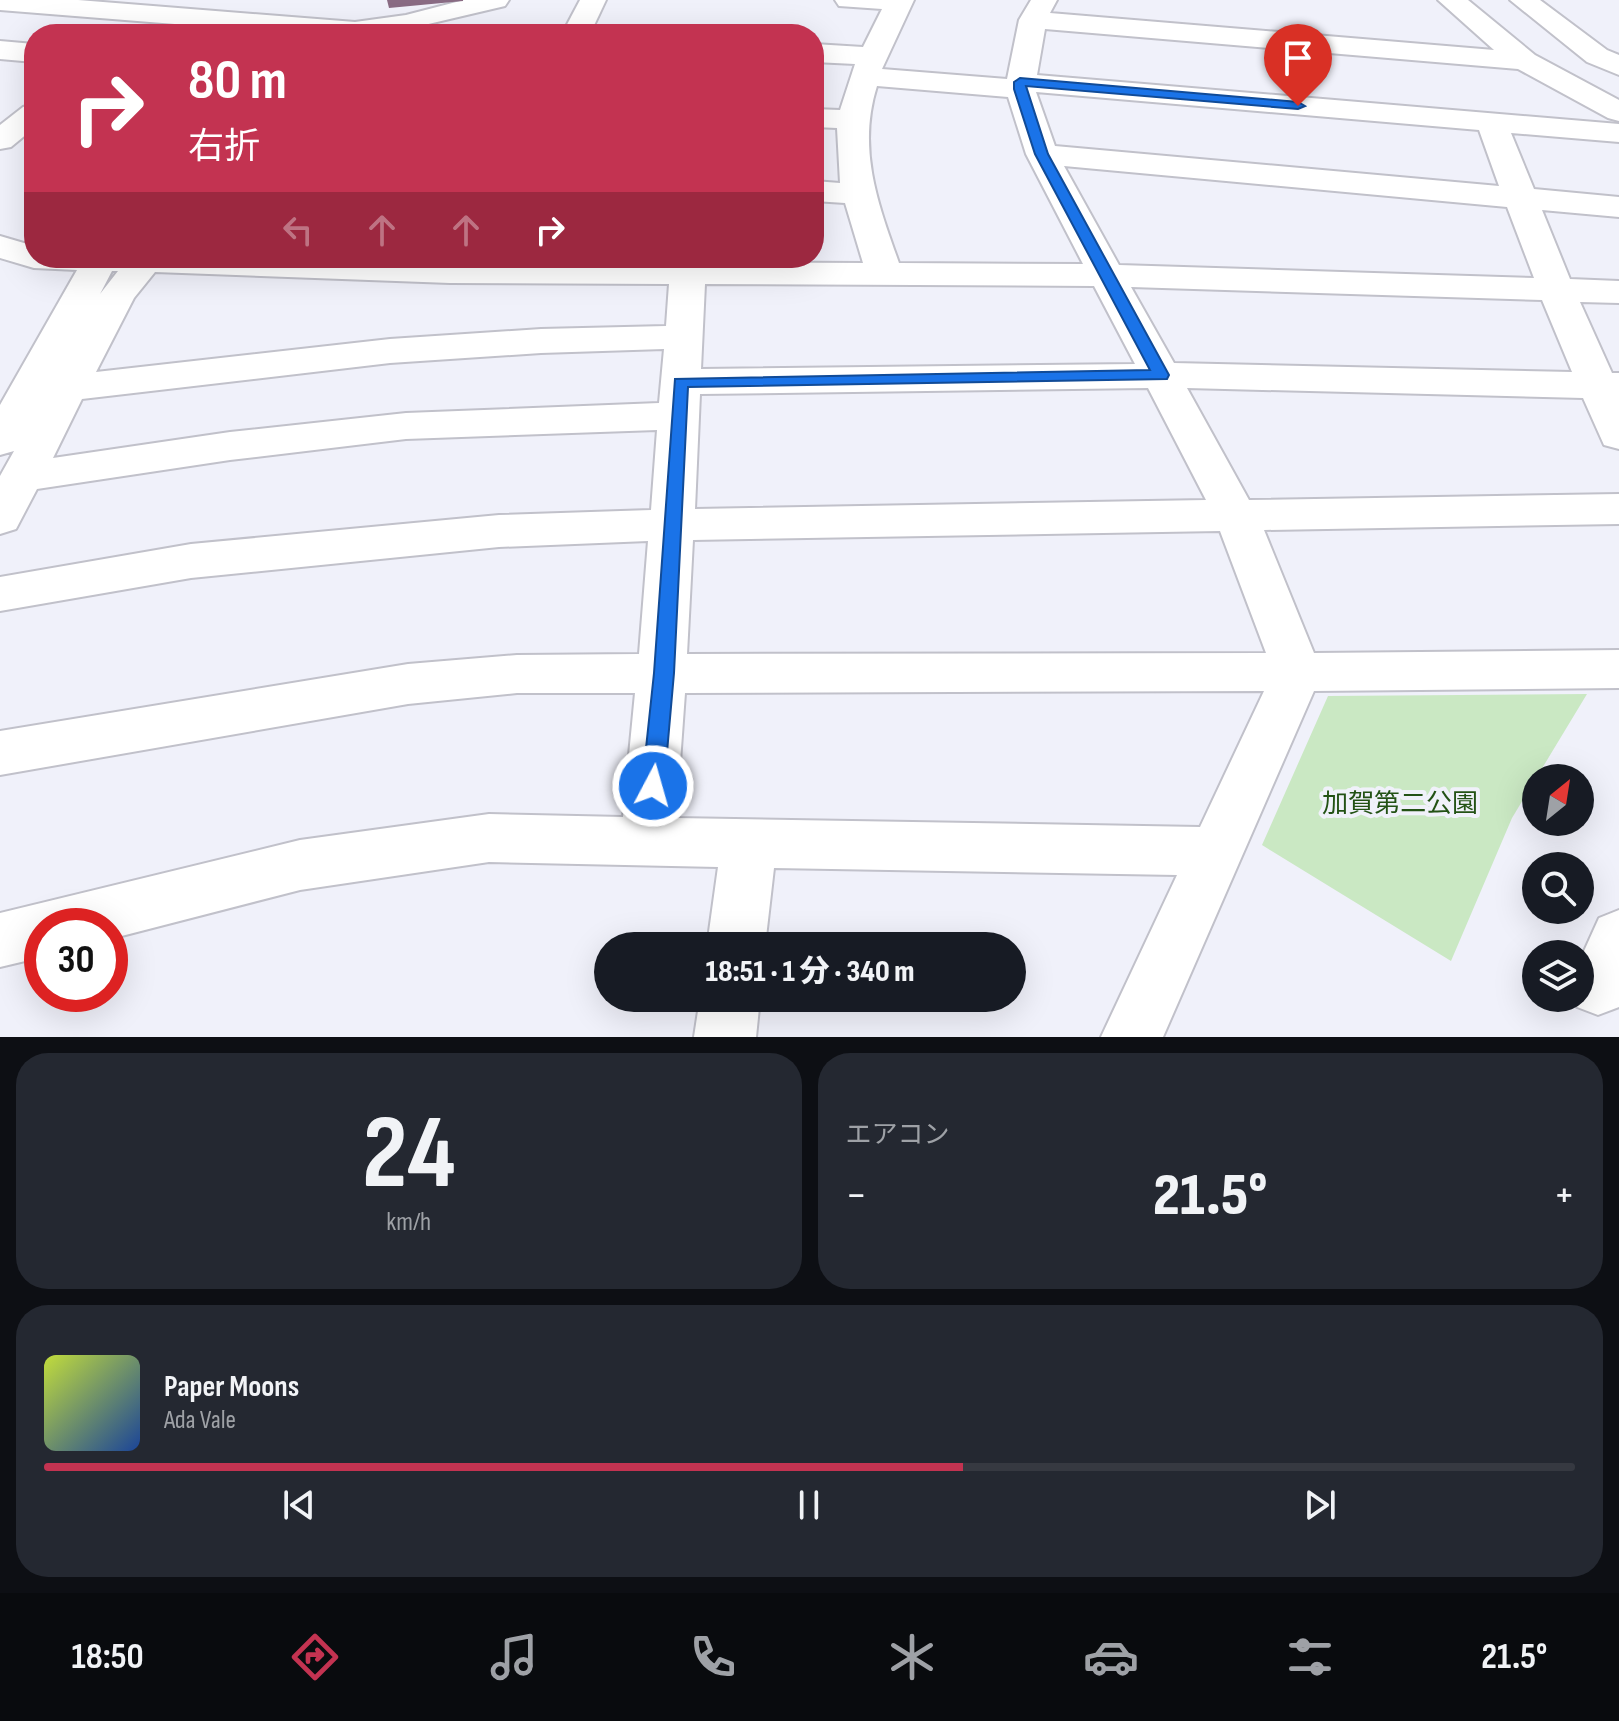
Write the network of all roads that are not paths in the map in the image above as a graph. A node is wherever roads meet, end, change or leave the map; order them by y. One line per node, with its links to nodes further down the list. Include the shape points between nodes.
1 (305, 0): 15 (street)
2 (350, 0): 16 (street)
3 (593, 0): 19 (street)
4 (848, 0): 7 (street)
5 (1451, 0): 23 (street)
6 (1523, 0): 25 (street, via 1597,56)
7 (900, 1): 24 (street)
8 (0, 2): 10 (street)
9 (484, 2): 17 (street); 18 (street)
10 (76, 4): 12 (street)
11 (1039, 10): 26 (street); 27 (street)
12 (157, 15): 13 (street); 14 (street)
13 (146, 24)
14 (242, 24)
15 (284, 24)
16 (331, 24)
17 (399, 24)
18 (463, 24)
19 (581, 24)
20 (0, 50): 21 (street)
21 (24, 52)
22 (824, 55): 24 (street)
23 (1525, 61): 26 (street); 30 (street)
24 (869, 66): 27 (street); 33 (street)
25 (1619, 66)
26 (1320, 76): 27 (street); 34 (street)
27 (1020, 85): 37 (street)
28 (0, 105): 29 (street)
29 (24, 109)
30 (1619, 112)
31 (824, 118): 33 (street)
32 (24, 120): 36 (street)
33 (854, 120): 39 (street, via 852,153)
34 (1491, 122): 35 (street); 40 (street)
35 (1619, 133)
36 (0, 140)
37 (1042, 154): 40 (street); 49 (street)
38 (824, 192): 39 (street)
39 (860, 194): 48 (street)
40 (1521, 198): 41 (street); 50 (street)
41 (1619, 207)
42 (0, 247): 43 (street)
43 (24, 254)
44 (95, 268): 58 (street)
45 (139, 268): 55 (street, via 117,295)
46 (541, 268): 47 (street)
47 (688, 273): 48 (street); 52 (street)
48 (884, 273): 49 (street)
49 (1107, 275): 50 (street); 53 (street)
50 (1555, 287): 51 (street); 54 (street)
51 (1619, 292)
52 (684, 337): 55 (street, via 390,351); 56 (street)
53 (1161, 375): 54 (street); 56 (street); 61 (street)
54 (1608, 386): 57 (street)
55 (68, 388): 59 (street)
56 (679, 399): 59 (street, via 230,446); 63 (street)
57 (1619, 435)
58 (0, 441)
59 (21, 477): 62 (street)
60 (1619, 509): 61 (street)
61 (1235, 514): 63 (street); 66 (street)
62 (0, 518)
63 (670, 525): 64 (street, via 499,531 191,561); 67 (street)
64 (0, 594)
65 (1619, 669): 66 (street)
66 (1298, 672): 67 (street); 71 (street)
67 (664, 673): 68 (street, via 517,674 408,684); 69 (street)
68 (0, 753)
69 (647, 843): 70 (street); 72 (street, via 489,838 300,865)
70 (749, 844): 71 (street); 73 (street)
71 (1214, 851): 78 (street)
72 (128, 908)
73 (738, 932)
74 (24, 934): 75 (street)
75 (0, 940)
76 (728, 1012): 77 (street)
77 (725, 1037)
78 (1132, 1037)

